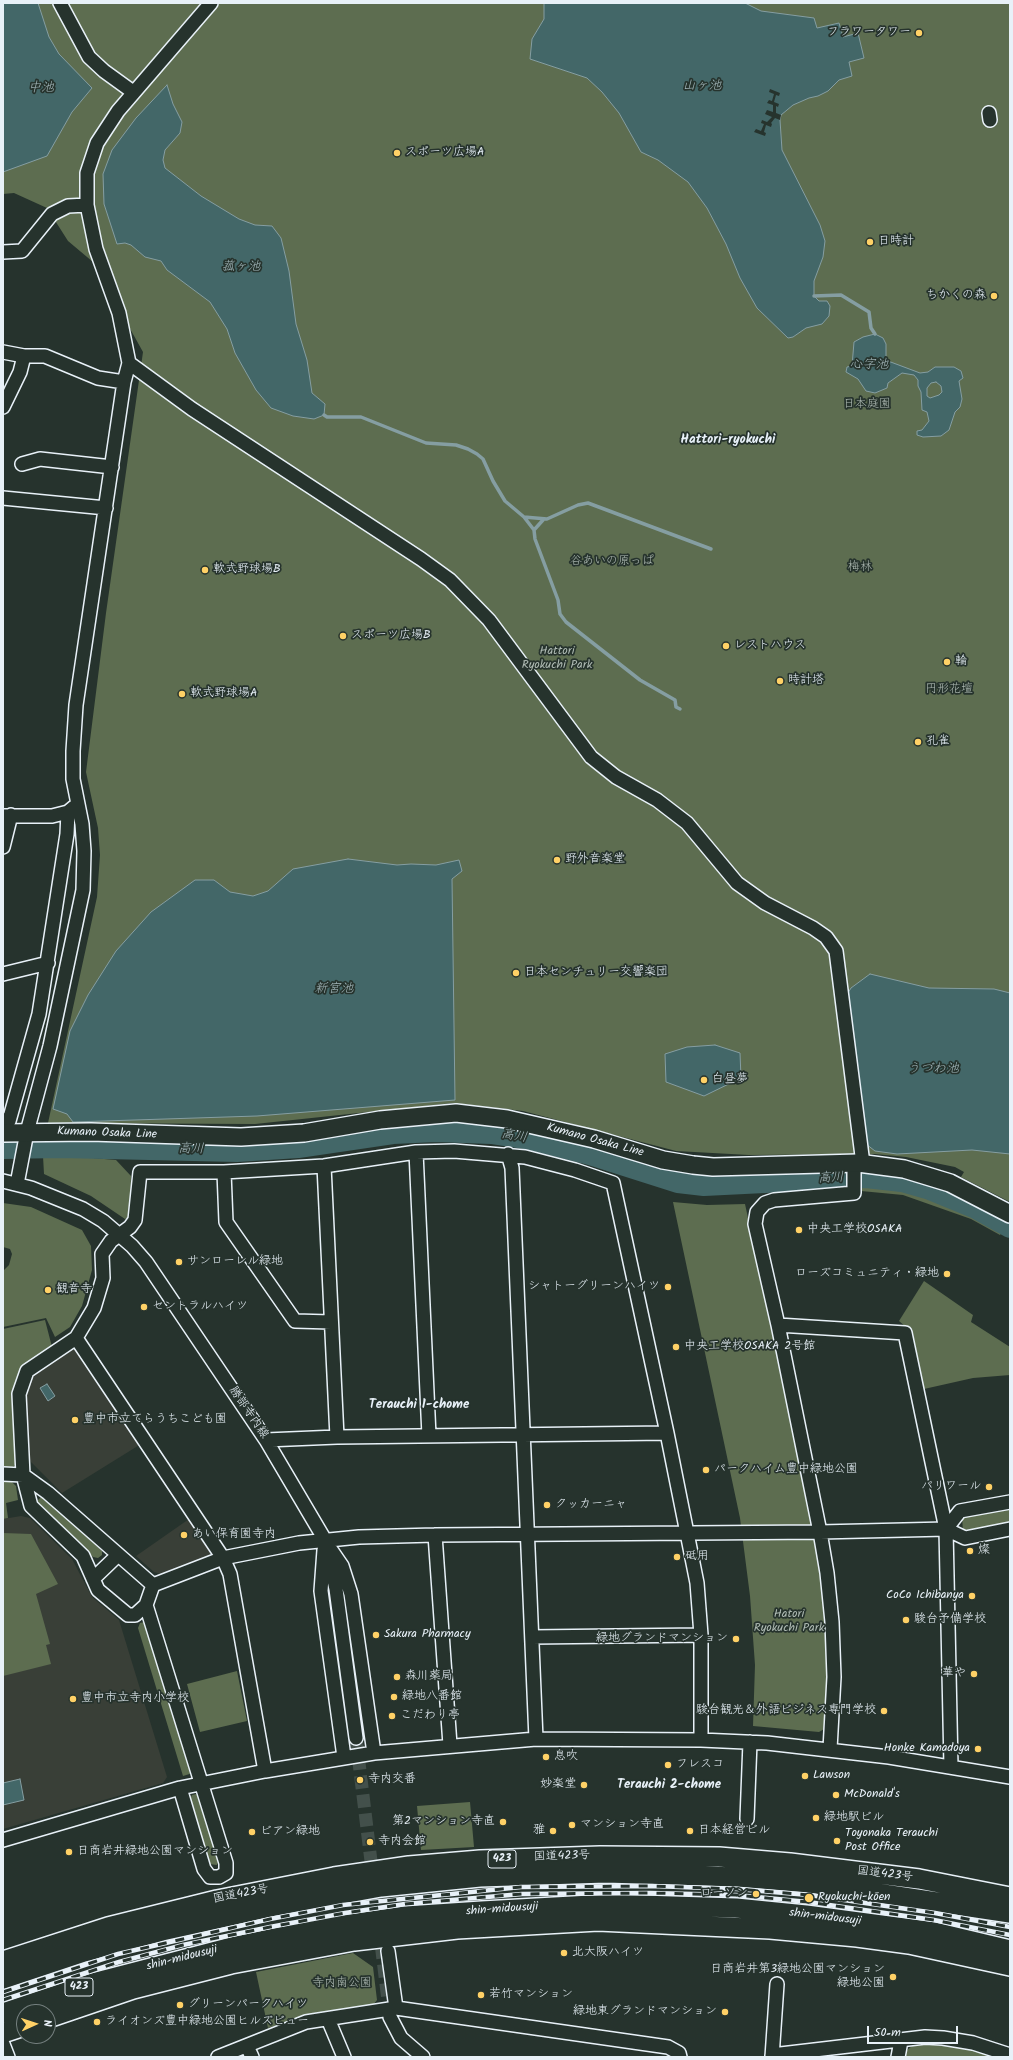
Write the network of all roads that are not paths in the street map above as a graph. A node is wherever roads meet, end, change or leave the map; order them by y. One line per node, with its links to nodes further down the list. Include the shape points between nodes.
1 (60, 3): 3 (street, via 89,57 104,72)
2 (211, 3): 3 (street)
3 (133, 92): 4 (street, via 97,142 87,172)
4 (86, 205): 5 (street, via 68,206 52,214 22,251); 8 (street, via 96,249 119,313)
5 (3, 252)
6 (3, 352): 7 (street)
7 (24, 356): 9 (street, via 45,356 98,378); 10 (street, via 20,372)
8 (129, 362): 9 (street); 29 (street, via 149,382 190,413 446,584 485,622 588,760 614,781 685,826 735,886 763,907 823,940 831,952)
9 (124, 382): 12 (street)
10 (3, 407)
11 (22, 464): 12 (street, via 40,459)
12 (112, 467): 14 (street)
13 (3, 498): 14 (street)
14 (106, 508): 15 (street, via 76,705)
15 (73, 808): 16 (street, via 52,816); 18 (street); 21 (street, via 82,824 83,890)
16 (7, 816): 17 (street)
17 (3, 847)
18 (48, 963): 19 (street); 20 (street)
19 (3, 974)
20 (32, 1040): 21 (street); 22 (street, via 10,1121)
21 (50, 1046): 23 (street)
22 (3, 1120)
23 (27, 1132): 24 (main road, Kumano Osaka Line); 29 (main road, Kumano Osaka Line, via 241,1137 304,1133 380,1120 456,1113 507,1118 594,1139 663,1160 692,1165); 31 (street)
24 (3, 1133)
25 (416, 1152): 26 (street); 27 (street); 38 (street)
26 (508, 1154): 37 (street, via 575,1170 613,1183); 39 (street, via 512,1168)
27 (324, 1166): 28 (street); 34 (street)
28 (224, 1172): 33 (street, via 140,1172 135,1220 130,1228); 34 (street, via 226,1222 295,1322)
29 (855, 1172): 32 (main road, Kumano Osaka Line, via 904,1169 950,1183); 35 (street, via 854,1193 774,1200 765,1203 757,1212 755,1224)
30 (3, 1181): 31 (street, 勝部寺内線)
31 (17, 1184): 33 (street, 勝部寺内線, via 58,1197 83,1209 104,1221)
32 (1010, 1214)
33 (120, 1235): 36 (street, via 111,1241 102,1254 103,1278 94,1308); 41 (street, 勝部寺内線, via 146,1262)
34 (331, 1322): 40 (street)
35 (778, 1325): 45 (street, via 905,1333); 47 (street)
36 (76, 1338): 43 (street, via 27,1371 19,1394); 53 (street)
37 (667, 1433): 39 (street); 49 (street)
38 (429, 1436): 39 (street); 40 (street)
39 (523, 1436): 48 (street)
40 (337, 1437): 41 (street)
41 (266, 1440): 51 (street, 勝部寺内線)
42 (3, 1474): 43 (street)
43 (23, 1475): 52 (street, via 48,1493); 54 (street, via 32,1506 83,1556)
44 (1010, 1502): 45 (street, via 960,1511)
45 (946, 1529): 46 (street, via 964,1538); 47 (street); 67 (street)
46 (1010, 1530)
47 (820, 1532): 49 (street); 64 (street, via 832,1622 834,1677)
48 (527, 1534): 49 (street); 50 (street); 58 (street)
49 (688, 1534): 57 (street, via 697,1583)
50 (435, 1535): 51 (street); 63 (street)
51 (325, 1540): 53 (street); 59 (street, 勝部寺内線, via 336,1589); 65 (street, via 342,1566 351,1594); 66 (street, via 321,1591)
52 (118, 1555): 54 (street); 55 (street)
53 (223, 1558): 55 (street); 68 (street, via 230,1574)
54 (93, 1579): 56 (street, via 98,1590 128,1615 135,1614)
55 (153, 1585): 56 (street)
56 (146, 1605): 70 (street)
57 (701, 1635): 58 (street); 61 (street)
58 (532, 1637): 60 (street)
59 (356, 1738)
60 (536, 1739): 61 (street); 63 (street)
61 (702, 1740): 62 (street)
62 (750, 1742): 64 (street); 72 (street)
63 (450, 1745): 65 (street)
64 (830, 1749): 67 (street)
65 (374, 1753): 66 (street)
66 (344, 1757): 68 (street)
67 (951, 1767): 69 (street)
68 (265, 1771): 70 (street)
69 (1010, 1777)
70 (202, 1784): 71 (street); 71 (street, via 226,1863 226,1873 219,1877 210,1877 204,1869)
71 (180, 1788): 73 (street)
72 (746, 1819)
73 (3, 1840)
74 (600, 1856): 75 (highway); 76 (highway, 国道423号 / 423, via 790,1862 919,1879); 82 (highway, 国道423号 / 423, via 472,1861 409,1866 334,1877 217,1900 122,1923)
75 (480, 1877): 76 (highway, 423, via 606,1873 738,1877 810,1883); 84 (highway, 423, via 380,1887 155,1932)
76 (1007, 1907)
77 (482, 1911): 78 (highway); 80 (highway, shin-midousuji / 423, via 609,1904 736,1908 934,1932); 87 (highway, shin-midousuji / 423, via 406,1916 337,1926 236,1946 93,1983)
78 (598, 1921): 79 (highway, 423, via 770,1929); 88 (highway, 423, via 457,1929 354,1941 230,1964 133,1989)
79 (909, 1944): 80 (highway); 83 (highway, 423)
80 (1004, 1948)
81 (388, 1951): 86 (street)
82 (3, 1961)
83 (1010, 1966)
84 (3, 1979)
85 (777, 1984): 96 (street)
86 (393, 2012): 89 (street); 100 (street, via 401,2038); 101 (street, via 668,2047 679,2053)
87 (3, 2013)
88 (56, 2015)
89 (328, 2018): 94 (street, via 306,2022); 99 (street)
90 (16, 2029): 91 (highway)
91 (3, 2033)
92 (901, 2041): 95 (street, via 925,2037 942,2038 973,2043); 96 (street); 102 (street)
93 (3, 2044): 97 (street)
94 (249, 2051): 98 (street)
95 (1010, 2055)
96 (772, 2056)
97 (8, 2057)
98 (218, 2057)
99 (344, 2057)
100 (423, 2057)
101 (680, 2057)
102 (898, 2057)

